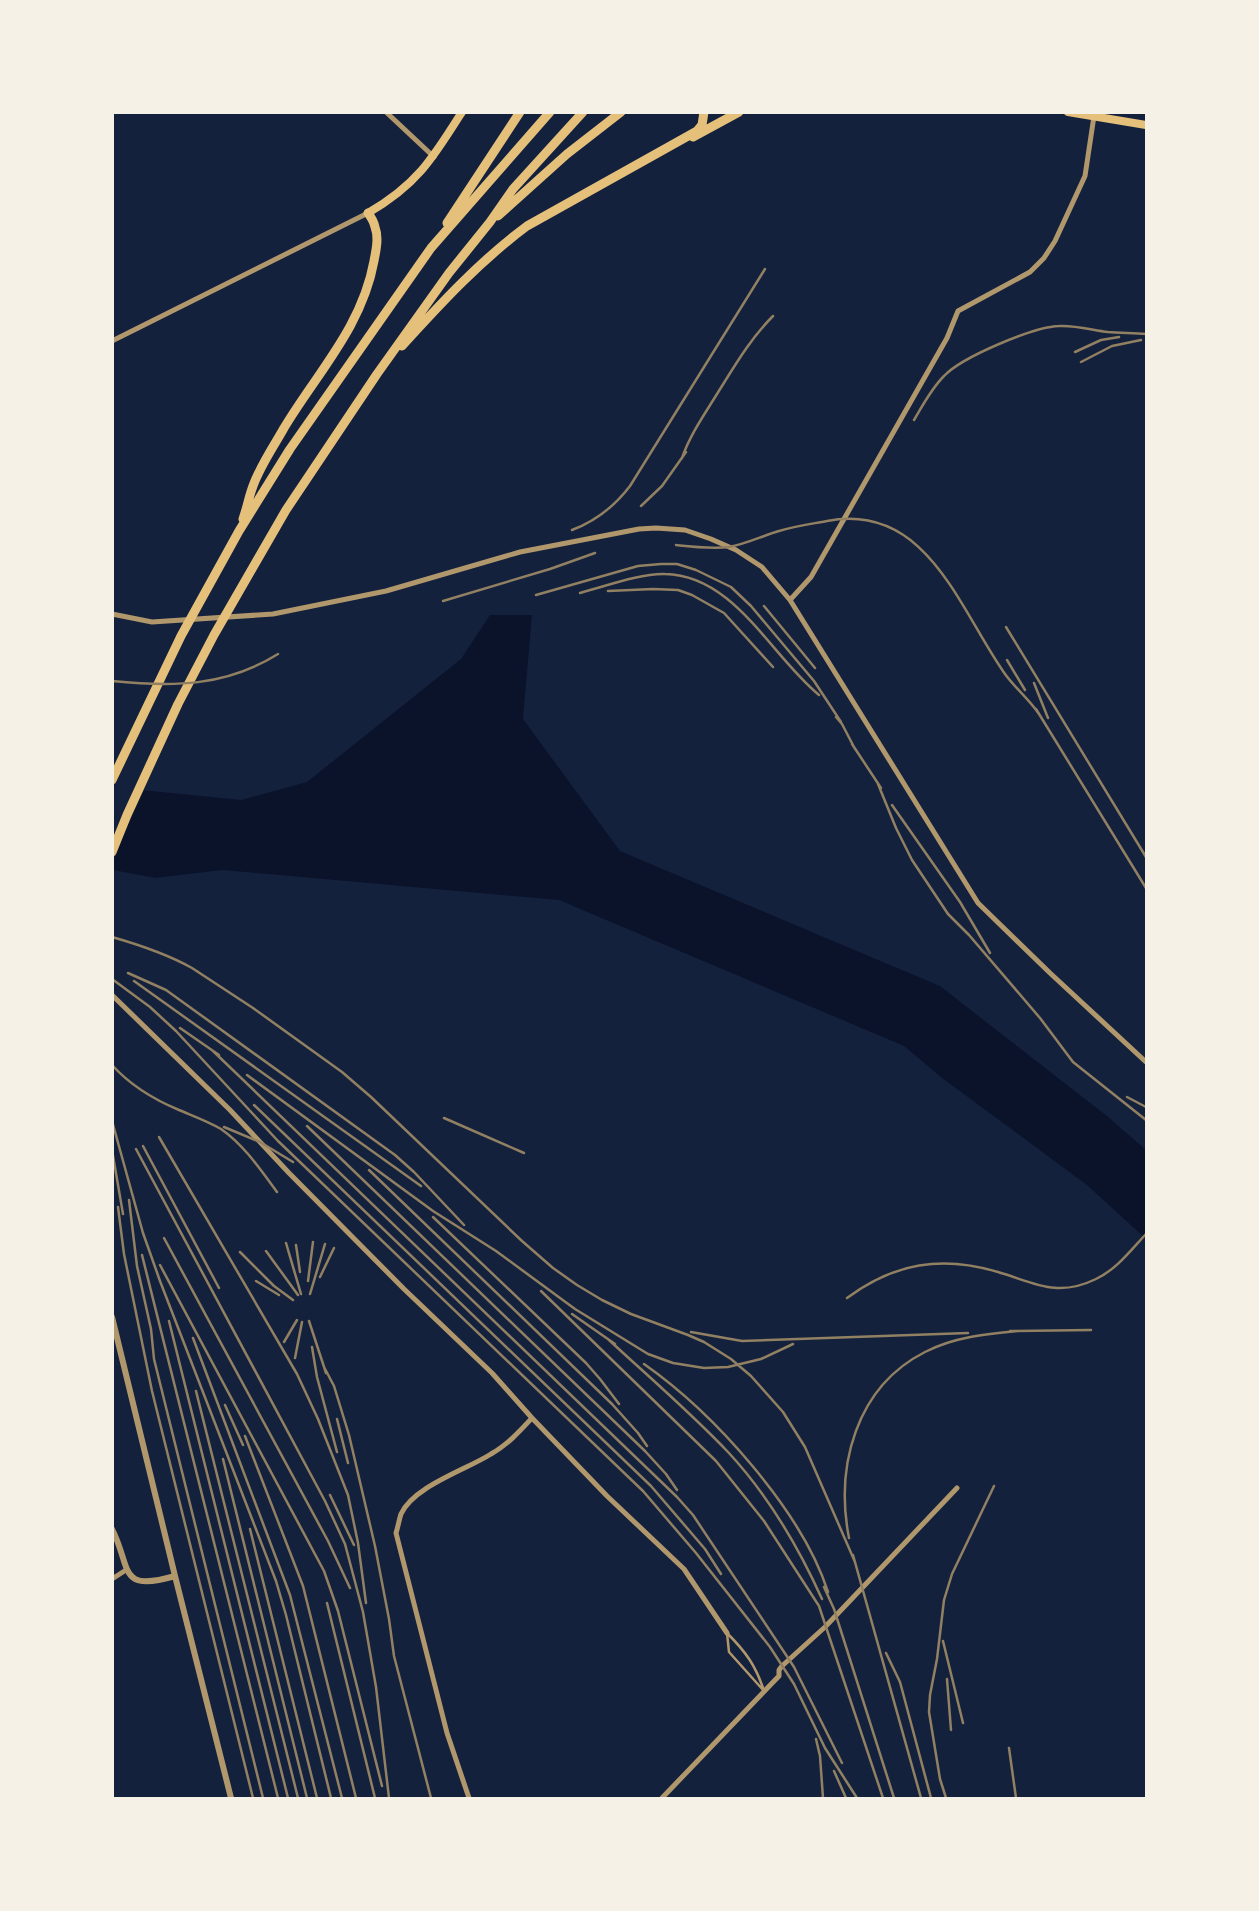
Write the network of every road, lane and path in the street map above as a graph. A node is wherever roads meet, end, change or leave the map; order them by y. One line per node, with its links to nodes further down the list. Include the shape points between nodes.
1 (386, 112): 13 (street)
2 (462, 112): 13 (main road)
3 (520, 112): 16 (highway)
4 (550, 112): 16 (highway)
5 (583, 112): 15 (highway, via 514,189)
6 (623, 112): 15 (highway, via 567,154)
7 (704, 112): 12 (highway, via 702,125 697,131)
8 (740, 112): 12 (highway)
9 (1068, 112): 10 (main road)
10 (1094, 116): 11 (main road); 20 (street, via 1085,176 1055,241 1030,272 958,311 947,338 811,577)
11 (1146, 125)
12 (661, 152): 18 (highway, via 549,213 506,241 469,274)
13 (434, 157): 14 (main road, via 397,195)
14 (368, 213): 17 (street); 19 (highway, via 376,227 377,245 365,296 346,335 270,453 254,484)
15 (490, 222): 18 (highway, via 449,273)
16 (431, 248): 19 (highway, via 290,449)
17 (112, 341)
18 (378, 374): 23 (highway, via 286,510 223,618 174,712)
19 (239, 531): 22 (highway, via 181,636)
20 (790, 600): 21 (street, via 762,567 736,550 685,530 656,528 520,552 386,591 273,614 152,622); 25 (street, via 978,903)
21 (112, 614)
22 (112, 780)
23 (112, 852)
24 (112, 995): 27 (street, via 230,1110 404,1289 492,1373)
25 (1146, 1062)
26 (112, 1317): 31 (street)
27 (532, 1418): 33 (street, via 684,1569); 36 (street, via 515,1437 491,1454 431,1485 414,1498 402,1513 396,1533 447,1733)
28 (957, 1488): 34 (street, via 825,1627 782,1666 779,1676)
29 (112, 1529): 30 (street)
30 (126, 1570): 31 (street, via 137,1581 146,1583); 32 (street)
31 (175, 1576): 35 (street)
32 (112, 1579)
33 (727, 1633): 34 (lane, via 757,1669); 34 (lane, via 729,1652)
34 (764, 1691): 37 (street)
35 (231, 1798)
36 (469, 1798)
37 (662, 1798)

